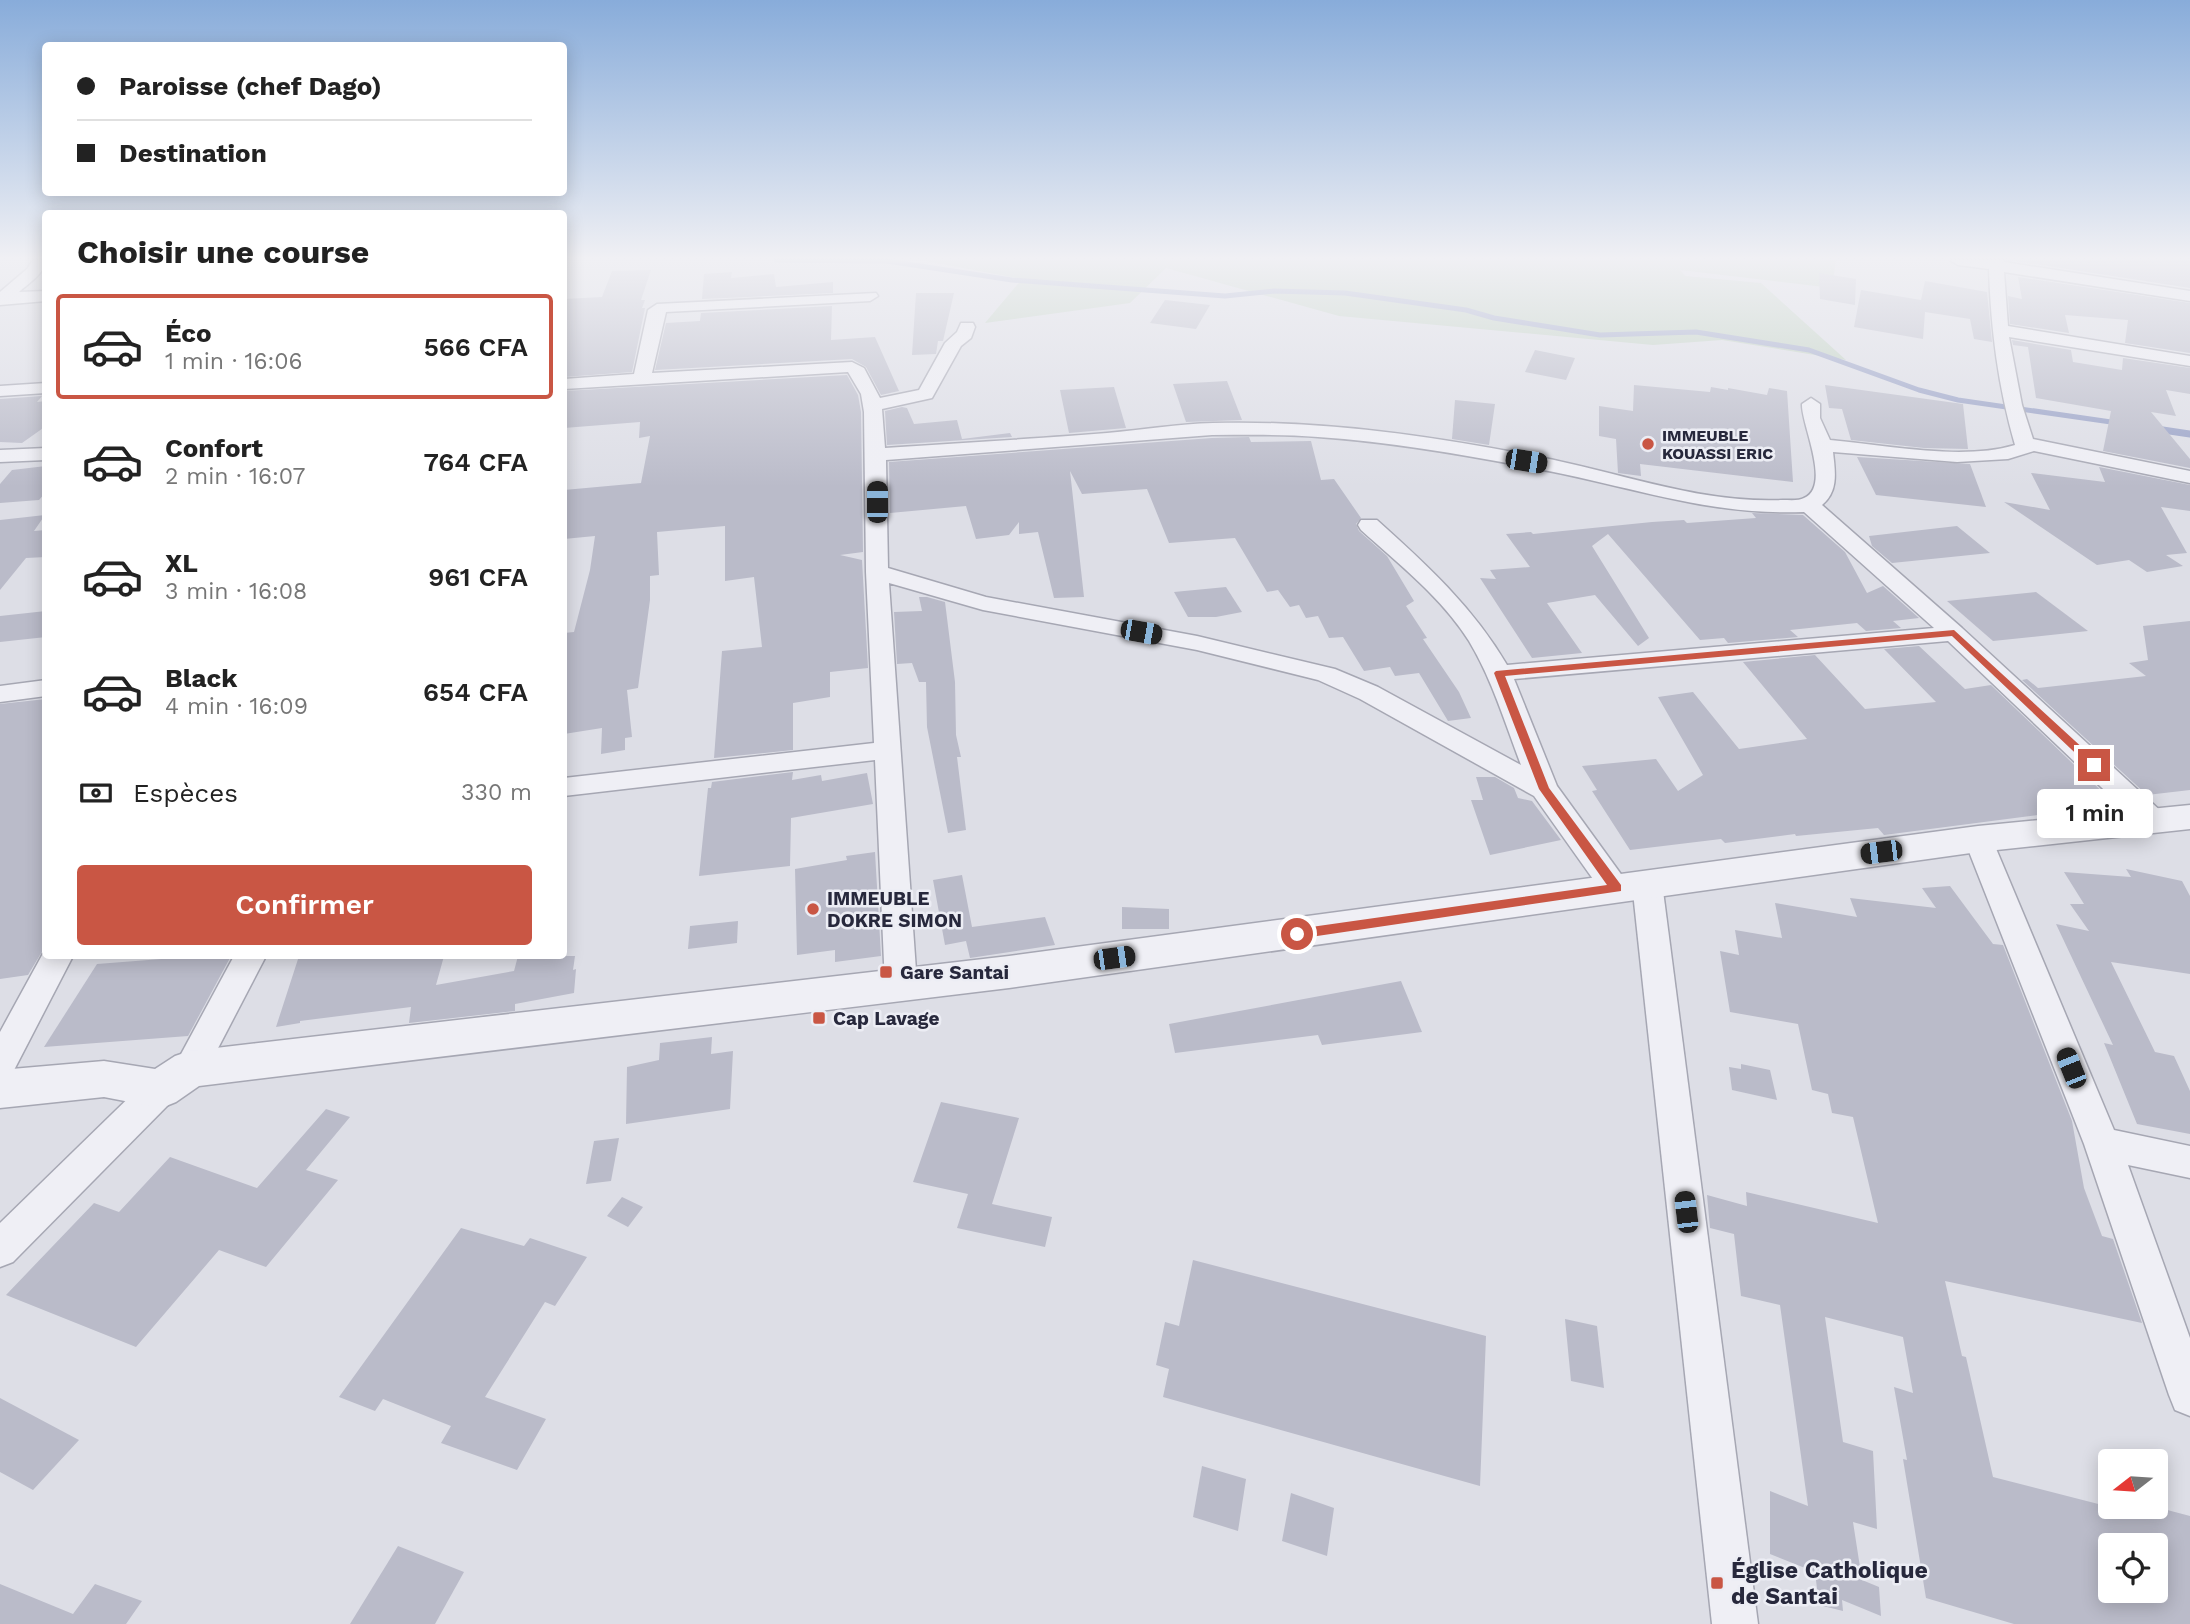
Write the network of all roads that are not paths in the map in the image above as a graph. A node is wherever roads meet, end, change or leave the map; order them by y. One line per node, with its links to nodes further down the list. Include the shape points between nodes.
1 (651, 336): 6 (street)
2 (963, 336): 11 (street, via 954,343 926,394)
3 (2000, 336): 12 (street)
4 (2035, 336): 5 (street)
5 (2190, 361)
6 (642, 379): 7 (street); 11 (street, via 852,367)
7 (567, 384)
8 (42, 388): 9 (street)
9 (0, 391)
10 (1811, 404): 13 (street, via 1811,418)
11 (872, 405): 15 (street)
12 (2025, 443): 13 (street, via 2026,448 2018,452 1963,456); 17 (street)
13 (1823, 445): 18 (street, via 1826,479 1819,497)
14 (42, 454): 16 (street)
15 (876, 455): 18 (street, via 1186,430 1316,431 1540,463 1689,498 1768,507); 20 (street)
16 (0, 456)
17 (2190, 477)
18 (1809, 505): 21 (street)
19 (1368, 525): 22 (street, via 1456,608)
20 (877, 572): 25 (street); 27 (street, via 983,603 1183,640 1326,674)
21 (1954, 633): 22 (street); 29 (street)
22 (1499, 673): 27 (street)
23 (42, 689): 24 (street)
24 (0, 694)
25 (887, 750): 26 (street); 34 (street)
26 (567, 787)
27 (1544, 789): 31 (street)
28 (2190, 817): 29 (street)
29 (2154, 821): 30 (street)
30 (1978, 839): 31 (street); 38 (street)
31 (1632, 885): 34 (street, via 1376,924); 42 (street)
32 (55, 959): 35 (street)
33 (248, 959): 36 (street)
34 (901, 985): 36 (street)
35 (0, 1064)
36 (175, 1079): 37 (street, via 104,1079); 40 (street)
37 (0, 1090)
38 (2102, 1144): 39 (street); 41 (street)
39 (2190, 1162)
40 (0, 1249)
41 (2190, 1395)
42 (1737, 1624)

